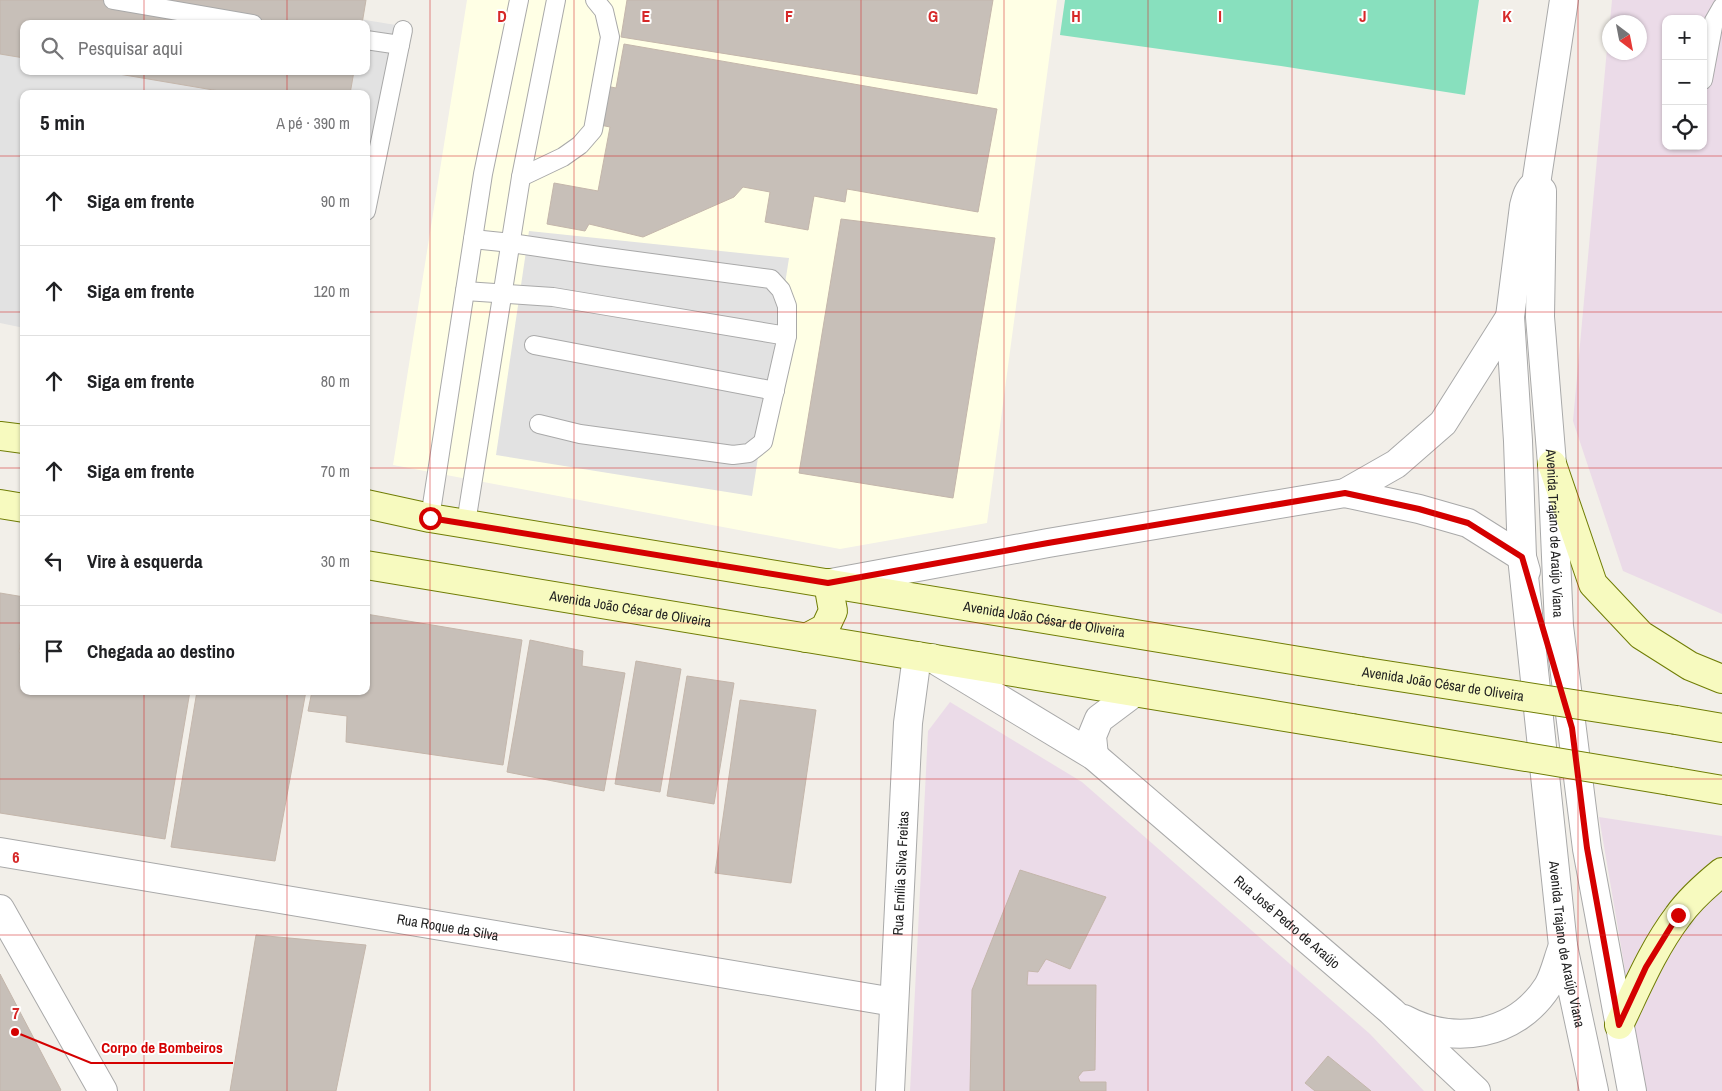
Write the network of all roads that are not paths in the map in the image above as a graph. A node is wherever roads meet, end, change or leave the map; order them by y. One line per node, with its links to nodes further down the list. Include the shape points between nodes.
1 (112, 0): 7 (lane)
2 (519, 0): 13 (lane)
3 (556, 0): 10 (lane)
4 (595, 0): 10 (lane, via 604,11 610,37 593,130 580,146)
5 (1564, 0): 11 (street, Avenida Trajano de Araújo Viana)
6 (1722, 7): 9 (lane, via 1714,21)
7 (230, 20)
8 (370, 40): 12 (lane, via 401,38)
9 (1707, 60)
10 (521, 177): 14 (lane)
11 (1536, 184): 17 (street, Avenida Trajano de Araújo Viana, via 1527,194 1524,206); 24 (street, Avenida Trajano de Araújo Viana, via 1542,191 1540,317)
12 (370, 191)
13 (473, 239): 14 (lane); 15 (lane)
14 (511, 243): 16 (lane); 18 (lane, via 771,279 781,290 787,306)
15 (465, 291): 16 (lane); 29 (lane)
16 (503, 294): 18 (lane, via 553,297); 30 (lane)
17 (1510, 317): 25 (street, Avenida Trajano de Araújo Viana, via 1443,423 1396,464); 31 (street, Avenida Trajano de Araújo Viana)
18 (787, 336): 20 (lane)
19 (534, 345): 20 (lane)
20 (774, 391): 21 (lane, via 764,442 749,453 733,455 580,434)
21 (539, 424)
22 (0, 436): 23 (main road)
23 (20, 438)
24 (1552, 464): 36 (main road, via 1593,584 1641,635 1690,666); 38 (street, Avenida Trajano de Araújo Viana, via 1558,626)
25 (1345, 493): 31 (street, via 1468,523); 33 (street, Avenida Trajano de Araújo Viana)
26 (0, 504): 28 (main road)
27 (370, 505): 29 (main road, Avenida João César de Oliveira)
28 (20, 507)
29 (430, 518): 30 (main road, Avenida João César de Oliveira)
30 (466, 523): 33 (main road, Avenida João César de Oliveira)
31 (1522, 557): 38 (street); 45 (street, Avenida Trajano de Araújo Viana)
32 (370, 566): 34 (main road, Avenida João César de Oliveira)
33 (828, 583): 34 (main road, via 833,611 825,628); 39 (main road, Avenida João César de Oliveira, bridge)
34 (806, 638): 35 (main road, Avenida João César de Oliveira)
35 (924, 657): 37 (main road, Avenida João César de Oliveira); 40 (street, Rua José Pedro de Araújo); 46 (street, Rua Emília Silva Freitas, via 908,723)
36 (1722, 679)
37 (1135, 692): 40 (street, via 1099,719 1092,736); 41 (main road, Avenida João César de Oliveira, bridge)
38 (1572, 728): 48 (street, Avenida Trajano de Araújo Viana, via 1587,848)
39 (1722, 728)
40 (1094, 756): 47 (street, Rua José Pedro de Araújo)
41 (1722, 790)
42 (0, 852): 46 (street, Rua Roque da Silva)
43 (1722, 872): 48 (main road, via 1678,915 1646,967)
44 (0, 909): 50 (street)
45 (1563, 946): 47 (street, via 1548,985 1530,1008 1507,1024 1482,1033 1456,1034 1418,1025); 49 (street, Avenida Trajano de Araújo Viana)
46 (894, 1002): 51 (street, Rua Emília Silva Freitas)
47 (1391, 1012): 52 (street, Rua José Pedro de Araújo)
48 (1619, 1025): 49 (street, via 1608,1054); 53 (street, Avenida Trajano de Araújo Viana)
49 (1586, 1087)
50 (104, 1091)
51 (890, 1091)
52 (1476, 1091)
53 (1632, 1091)

